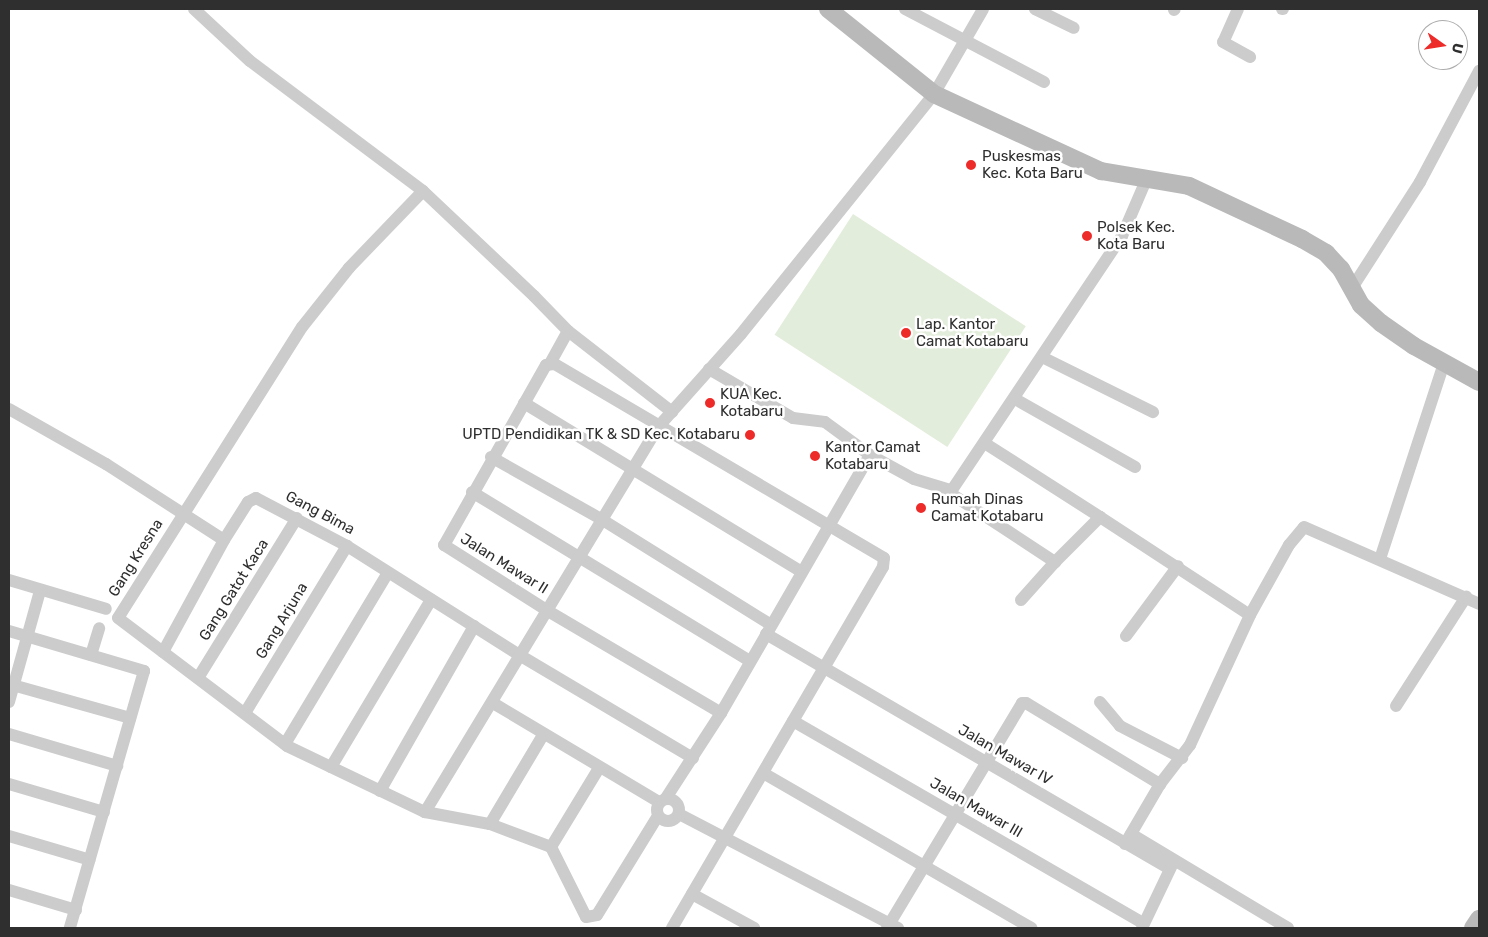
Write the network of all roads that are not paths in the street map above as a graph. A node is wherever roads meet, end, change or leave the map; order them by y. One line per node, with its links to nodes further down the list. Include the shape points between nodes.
1 (194, 9): 14 (street, via 250,61)
2 (828, 9): 12 (street)
3 (905, 9): 8 (street)
4 (983, 9): 8 (street)
5 (1035, 9): 7 (street)
6 (1238, 9): 9 (street, via 1223,42)
7 (1074, 28)
8 (966, 43): 11 (street); 12 (street)
9 (1250, 57)
10 (1479, 71): 15 (street, via 1420,182)
11 (1044, 82)
12 (934, 94): 13 (street, via 1045,148 1101,170); 20 (street)
13 (1147, 178): 15 (street, via 1189,186 1302,239 1326,254 1341,269); 17 (street, via 1122,236)
14 (423, 191): 16 (street); 35 (street, Gang Kresna, via 349,268 302,327)
15 (1352, 288): 19 (street, via 1361,305 1381,322)
16 (568, 331): 18 (street); 25 (street)
17 (1042, 357): 22 (street); 26 (street)
18 (550, 363): 23 (street); 27 (street)
19 (1444, 363): 21 (street); 43 (street)
20 (709, 369): 25 (street); 29 (street, via 793,418 825,422)
21 (1479, 382)
22 (1015, 399): 28 (street); 31 (street)
23 (524, 403): 30 (street); 32 (street)
24 (9, 408): 35 (street, via 106,464)
25 (672, 412): 27 (street)
26 (1153, 412)
27 (659, 426): 32 (street); 39 (street)
28 (986, 444): 33 (street); 36 (street)
29 (870, 455): 33 (street, via 914,479); 39 (street)
30 (491, 458): 34 (street); 38 (street, Jalan Mawar IV)
31 (1135, 466)
32 (633, 469): 38 (street); 46 (street)
33 (950, 490): 44 (street, via 951,495)
34 (472, 492): 42 (street); 55 (street, Jalan Mawar II, via 444,545)
35 (182, 516): 40 (street); 63 (street, Gang Kresna, via 118,618)
36 (1100, 517): 44 (street); 45 (street)
37 (297, 518): 40 (street, Gang Bima, via 252,499); 41 (street, Gang Bima); 68 (street, Gang Gatot Kaca)
38 (601, 519): 42 (street); 59 (street, Jalan Mawar IV)
39 (829, 526): 46 (street); 67 (street, via 884,558 884,562)
40 (224, 540): 63 (street, Gang Bima)
41 (347, 546): 47 (street, Gang Bima); 74 (street, Gang Arjuna)
42 (580, 557): 55 (street); 66 (street)
43 (1380, 559): 50 (street); 56 (street, via 1304,527 1289,545)
44 (1055, 562): 52 (street)
45 (1178, 566): 56 (street); 61 (street)
46 (802, 572): 59 (street)
47 (387, 574): 51 (street, Gang Bima); 80 (street)
48 (9, 580): 49 (street)
49 (40, 591): 54 (street); 62 (street)
50 (1466, 597): 53 (street); 73 (street)
51 (431, 600): 57 (street, Gang Bima); 85 (street)
52 (1021, 600)
53 (1479, 604)
54 (106, 609)
55 (548, 611): 65 (street); 75 (street)
56 (1250, 615): 82 (street)
57 (474, 626): 65 (street, Gang Bima); 90 (street)
58 (99, 628): 64 (street)
59 (768, 630): 66 (street); 67 (street, Jalan Mawar IV)
60 (9, 631): 62 (street)
61 (1126, 636)
62 (27, 637): 64 (street); 69 (street)
63 (162, 652): 68 (street)
64 (91, 655): 76 (street, via 144,671)
65 (521, 656): 72 (street); 81 (street, Gang Bima)
66 (750, 661): 75 (street)
67 (824, 668): 77 (street); 83 (street, Jalan Mawar IV)
68 (198, 678): 74 (street)
69 (11, 685): 70 (street); 76 (street)
70 (9, 702)
71 (1100, 702): 82 (street, via 1120,726)
72 (493, 703): 79 (street); 93 (street)
73 (1396, 706)
74 (244, 713): 80 (street)
75 (721, 713): 81 (street)
76 (130, 718): 84 (street)
77 (793, 721): 87 (street); 95 (street, Jalan Mawar III)
78 (9, 734): 84 (street)
79 (543, 735): 86 (street); 97 (street)
80 (285, 744): 85 (street)
81 (693, 758): 91 (street)
82 (1182, 758): 89 (street)
83 (985, 762): 89 (street, via 1018,707 1026,703); 95 (street); 100 (street, Jalan Mawar IV)
84 (117, 766): 92 (street)
85 (331, 767): 90 (street)
86 (599, 768): 91 (street); 101 (street)
87 (763, 773): 99 (street); 103 (street)
88 (9, 784): 92 (street)
89 (1160, 784): 100 (street)
90 (380, 791): 93 (street)
91 (662, 800): 94 (street, via 673,800 679,806); 96 (street, via 656,810)
92 (104, 812): 102 (street)
93 (425, 812): 97 (street)
94 (679, 814): 96 (street, via 666,821); 99 (street)
95 (954, 815): 103 (street); 109 (street, Jalan Mawar III)
96 (658, 816): 101 (street, via 596,915 591,917 584,914)
97 (490, 824): 101 (street)
98 (9, 836): 102 (street)
99 (724, 838): 106 (street); 110 (street)
100 (1128, 839): 104 (street, Jalan Mawar IV)
101 (551, 847)
102 (90, 860): 107 (street)
103 (924, 866): 110 (street); 114 (street)
104 (1171, 866): 109 (street); 115 (street, Jalan Mawar IV)
105 (9, 890): 107 (street)
106 (692, 894): 112 (street); 113 (street)
107 (76, 910): 111 (street)
108 (1479, 919): 116 (street)
109 (1143, 926)
110 (892, 927)
111 (70, 928)
112 (672, 928)
113 (754, 928)
114 (1032, 928)
115 (1288, 928)
116 (1473, 928)

